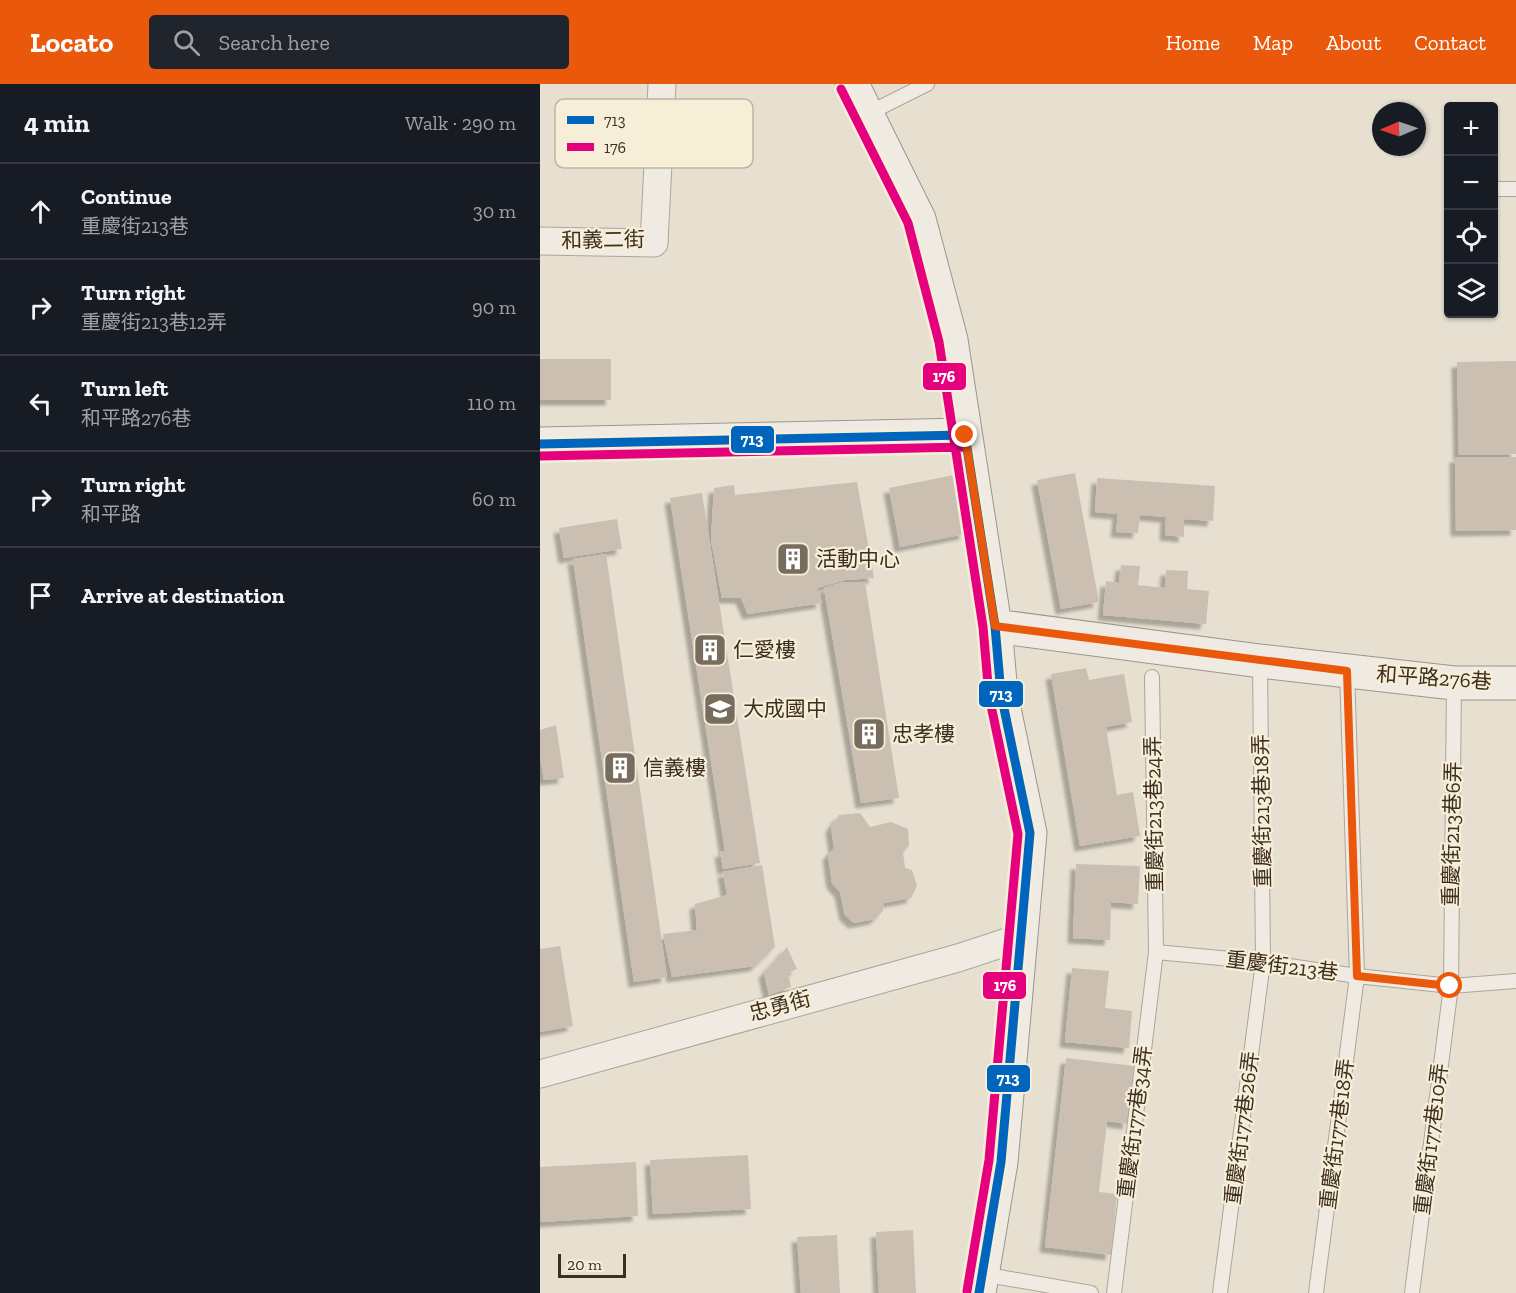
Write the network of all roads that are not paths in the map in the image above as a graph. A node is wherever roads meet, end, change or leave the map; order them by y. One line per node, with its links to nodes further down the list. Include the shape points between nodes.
1 (662, 84): 4 (street, 和義二街)
2 (852, 84): 5 (street)
3 (927, 84): 5 (lane)
4 (661, 99)
5 (866, 114): 10 (street, via 919,219 951,340)
6 (658, 168): 9 (street, 和義二街, via 654,243)
7 (1498, 189): 8 (lane)
8 (1516, 189)
9 (540, 241)
10 (965, 435): 11 (street); 12 (street)
11 (540, 444)
12 (995, 626): 13 (street, 和平路276巷); 18 (street, via 1001,694 1030,833)
13 (1260, 661): 14 (street, 和平路276巷); 20 (lane, 重慶街213巷18弄)
14 (1347, 671): 16 (street, 和平路276巷); 21 (lane, 重慶街177巷18弄)
15 (1152, 677): 19 (lane, 重慶街213巷24弄)
16 (1454, 683): 17 (street, 和平路276巷); 23 (lane, 重慶街213巷6弄)
17 (1516, 683)
18 (1019, 938): 24 (street, 忠勇街); 25 (street, via 1001,1162)
19 (1156, 952): 20 (lane, 重慶街213巷); 27 (lane, 重慶街177巷34弄)
20 (1263, 962): 21 (lane, 重慶街213巷); 28 (lane, 重慶街177巷26弄)
21 (1357, 976): 23 (lane, 重慶街213巷); 29 (lane, 重慶街177巷18弄)
22 (1516, 981): 23 (lane, 重慶街213巷)
23 (1450, 986): 30 (lane, 重慶街177巷10弄)
24 (540, 1074)
25 (980, 1284): 26 (lane)
26 (1091, 1293)
27 (1114, 1293)
28 (1220, 1293)
29 (1316, 1293)
30 (1412, 1293)

